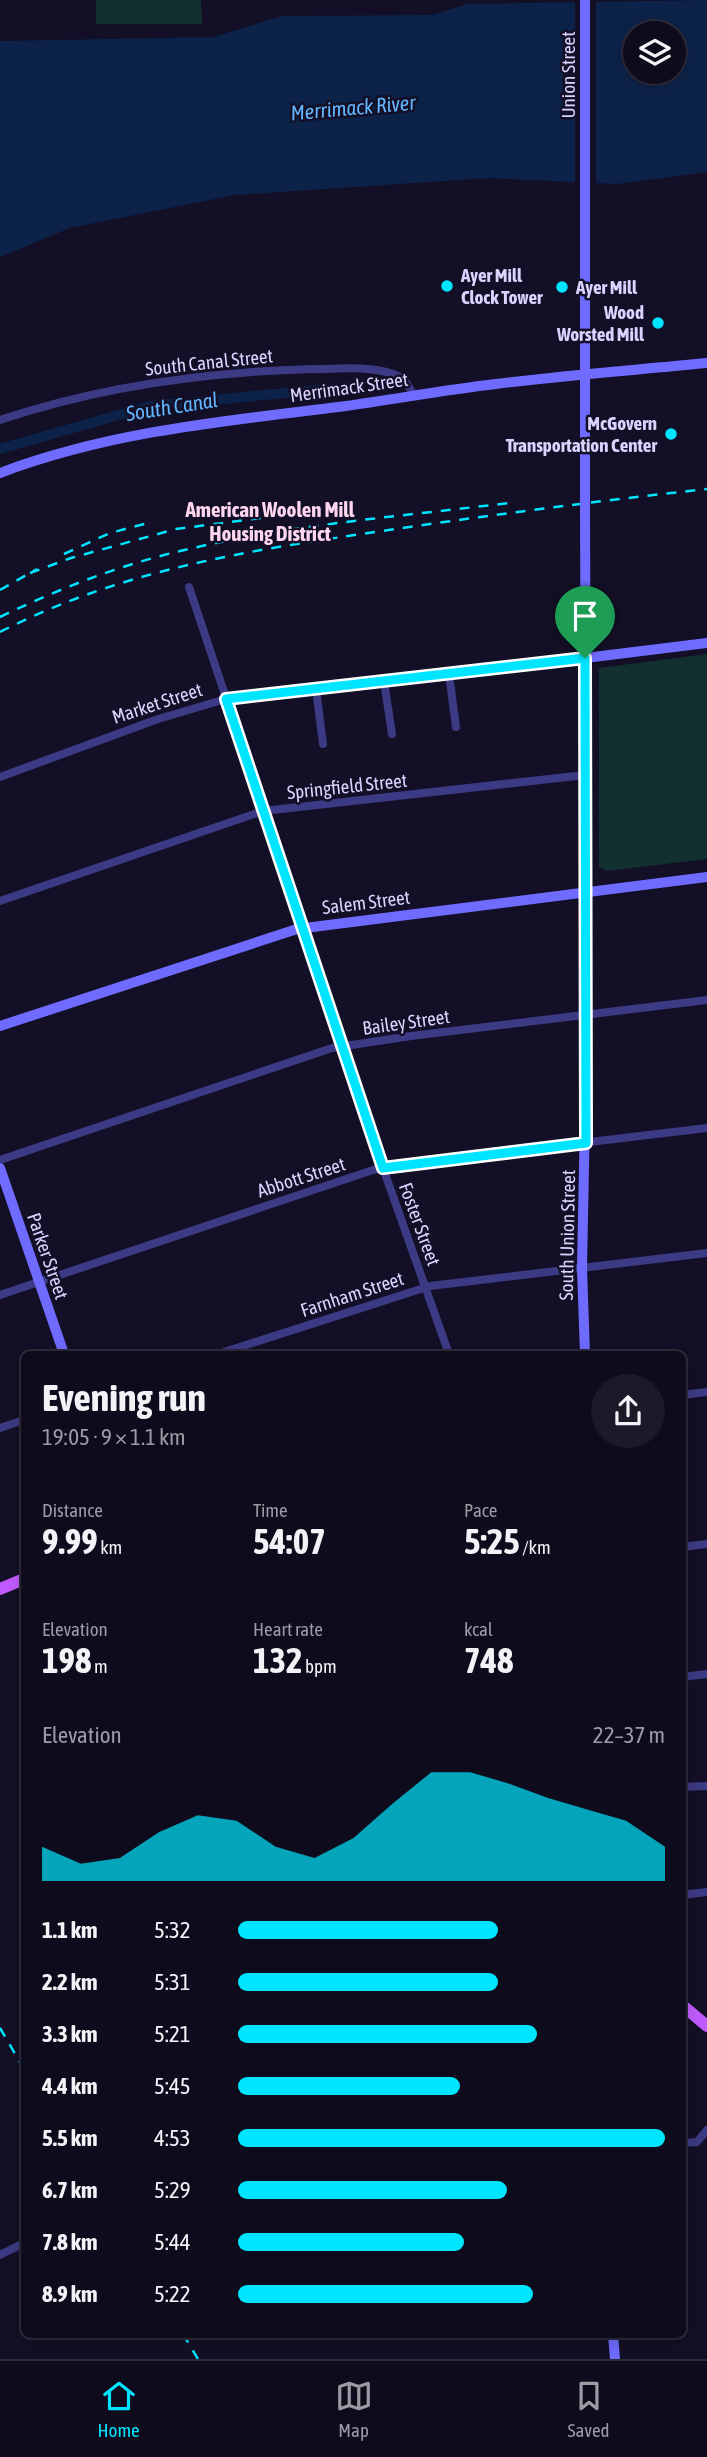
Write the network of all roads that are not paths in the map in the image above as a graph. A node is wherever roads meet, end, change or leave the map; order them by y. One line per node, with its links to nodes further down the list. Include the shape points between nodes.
1 (585, 0): 2 (main road, Union Street)
2 (585, 151): 4 (main road, South Union Street)
3 (707, 363): 4 (main road, Merrimack Street)
4 (586, 375): 5 (main road, Merrimack Street); 10 (main road, South Union Street, bridge)
5 (414, 396): 6 (street, South Canal Street, via 400,376 381,372 271,370 112,390); 7 (main road, Merrimack Street, via 120,438)
6 (0, 420)
7 (0, 473)
8 (189, 587): 14 (street, Foster Street)
9 (707, 643): 10 (main road, Market Street)
10 (585, 658): 11 (street, Market Street); 18 (main road, South Union Street)
11 (449, 674): 12 (street, Market Street); 15 (street)
12 (384, 681): 13 (street, Market Street); 16 (street)
13 (316, 689): 14 (street, Market Street); 17 (street)
14 (226, 699): 19 (street, Market Street); 20 (street, Foster Street)
15 (456, 727)
16 (392, 734)
17 (323, 744)
18 (585, 775): 20 (street, Springfield Street); 22 (main road, South Union Street)
19 (0, 777)
20 (263, 811): 23 (street, Springfield Street); 24 (street, Foster Street)
21 (707, 877): 22 (main road, Salem Street)
22 (586, 892): 24 (main road, Salem Street); 26 (main road, South Union Street)
23 (0, 901)
24 (303, 928): 27 (main road, Salem Street); 28 (street, Foster Street)
25 (707, 1000): 26 (street, Bailey Street)
26 (587, 1015): 28 (street, Bailey Street); 30 (main road, South Union Street)
27 (0, 1026)
28 (344, 1046): 31 (street, Bailey Street); 33 (street, Foster Street)
29 (707, 1128): 30 (street, Abbott Street)
30 (586, 1143): 33 (street, Abbott Street); 35 (main road, South Union Street)
31 (0, 1160)
32 (0, 1168): 36 (main road, Parker Street)
33 (383, 1168): 36 (street, Abbott Street); 37 (street, Foster Street)
34 (707, 1253): 35 (street, Farnham Street)
35 (582, 1268): 37 (street, Farnham Street); 42 (main road, South Union Street)
36 (39, 1282): 38 (street, Abbott Street); 39 (main road, Parker Street)
37 (426, 1287): 40 (street, Farnham Street); 41 (street, Foster Street)
38 (0, 1295)
39 (63, 1351)
40 (227, 1351)
41 (448, 1351)
42 (585, 1351)
43 (707, 1392): 44 (street)
44 (686, 1395)
45 (21, 1421): 46 (street)
46 (0, 1428)
47 (707, 1544): 48 (street)
48 (686, 1547)
49 (21, 1580): 50 (main road)
50 (0, 1589)
51 (707, 1674): 52 (street)
52 (686, 1677)
53 (707, 1786): 54 (street)
54 (686, 1787)
55 (707, 1892): 56 (street)
56 (686, 1895)
57 (686, 2008): 58 (main road)
58 (707, 2026)
59 (707, 2130): 60 (street, via 697,2142)
60 (686, 2143)
61 (21, 2244): 62 (street)
62 (0, 2255)
63 (613, 2338): 64 (main road)
64 (615, 2359)

